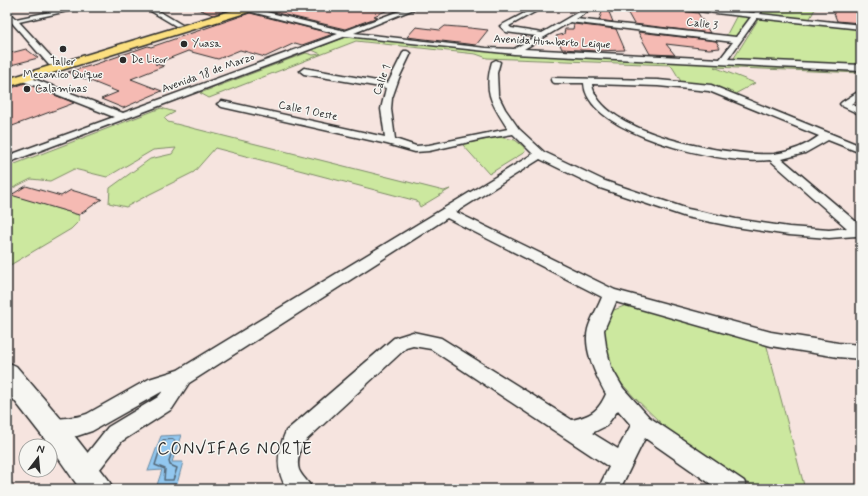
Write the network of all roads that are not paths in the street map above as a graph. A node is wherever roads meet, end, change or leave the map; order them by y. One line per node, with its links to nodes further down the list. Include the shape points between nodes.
1 (82, 7): 12 (street)
2 (148, 7): 13 (street)
3 (416, 7): 15 (street, Avenida 18 de Marzo)
4 (541, 7): 16 (street, via 504,26 508,30)
5 (592, 7): 11 (street)
6 (680, 7): 10 (street)
7 (761, 7): 10 (street)
8 (246, 8): 13 (highway); 15 (street, Avenida Humberto Leigue); 26 (highway)
9 (7, 13): 12 (street)
10 (755, 16): 14 (street); 17 (street)
11 (568, 20): 16 (street); 17 (street, Calle 3)
12 (16, 21): 22 (street)
13 (178, 25): 22 (highway)
14 (861, 27)
15 (348, 34): 18 (street, Avenida Humberto Leigue); 34 (street, Avenida 18 de Marzo)
16 (541, 35): 18 (street)
17 (739, 40): 21 (street)
18 (514, 52): 21 (street, Avenida Humberto Leigue)
19 (407, 53): 30 (street, Calle 1)
20 (496, 62): 35 (street, via 493,95)
21 (722, 62): 23 (street, Avenida Humberto Leigue)
22 (52, 63): 25 (highway)
23 (861, 68)
24 (304, 71): 30 (street)
25 (7, 77)
26 (23, 78): 29 (highway); 34 (street)
27 (555, 80): 28 (street)
28 (588, 82): 36 (street, via 658,83 711,88); 40 (street, via 590,95 598,105 622,123 642,132 667,142 725,155)
29 (7, 83)
30 (392, 86): 37 (street, Calle 1, via 386,105)
31 (861, 93): 33 (street, via 845,104)
32 (222, 104): 37 (street, Calle 1 Oeste)
33 (861, 112)
34 (124, 117): 41 (street, Avenida 18 de Marzo)
35 (515, 131): 37 (street, Calle 1 Oeste, via 429,148 415,149); 39 (street)
36 (826, 136): 38 (street); 40 (street, via 815,145)
37 (390, 141)
38 (861, 150)
39 (540, 154): 42 (street); 43 (street, via 601,184 686,212 789,231 829,234)
40 (773, 157): 43 (street)
41 (7, 160)
42 (445, 212): 44 (street); 47 (street)
43 (860, 232)
44 (611, 295): 45 (street, via 772,339); 48 (street, via 596,330 602,369)
45 (861, 352)
46 (8, 375): 50 (main road)
47 (183, 377): 50 (street, via 154,385 92,422 76,427); 53 (street, via 165,403 115,434)
48 (616, 394): 49 (street); 51 (street, via 608,412 600,419 590,425)
49 (642, 424): 52 (street); 56 (street)
50 (53, 429): 53 (main road)
51 (570, 430): 52 (street); 54 (street, via 435,343 413,339 400,343 293,438 287,459 293,481)
52 (621, 463): 55 (street)
53 (91, 480)
54 (301, 489)
55 (609, 489)
56 (736, 489)

